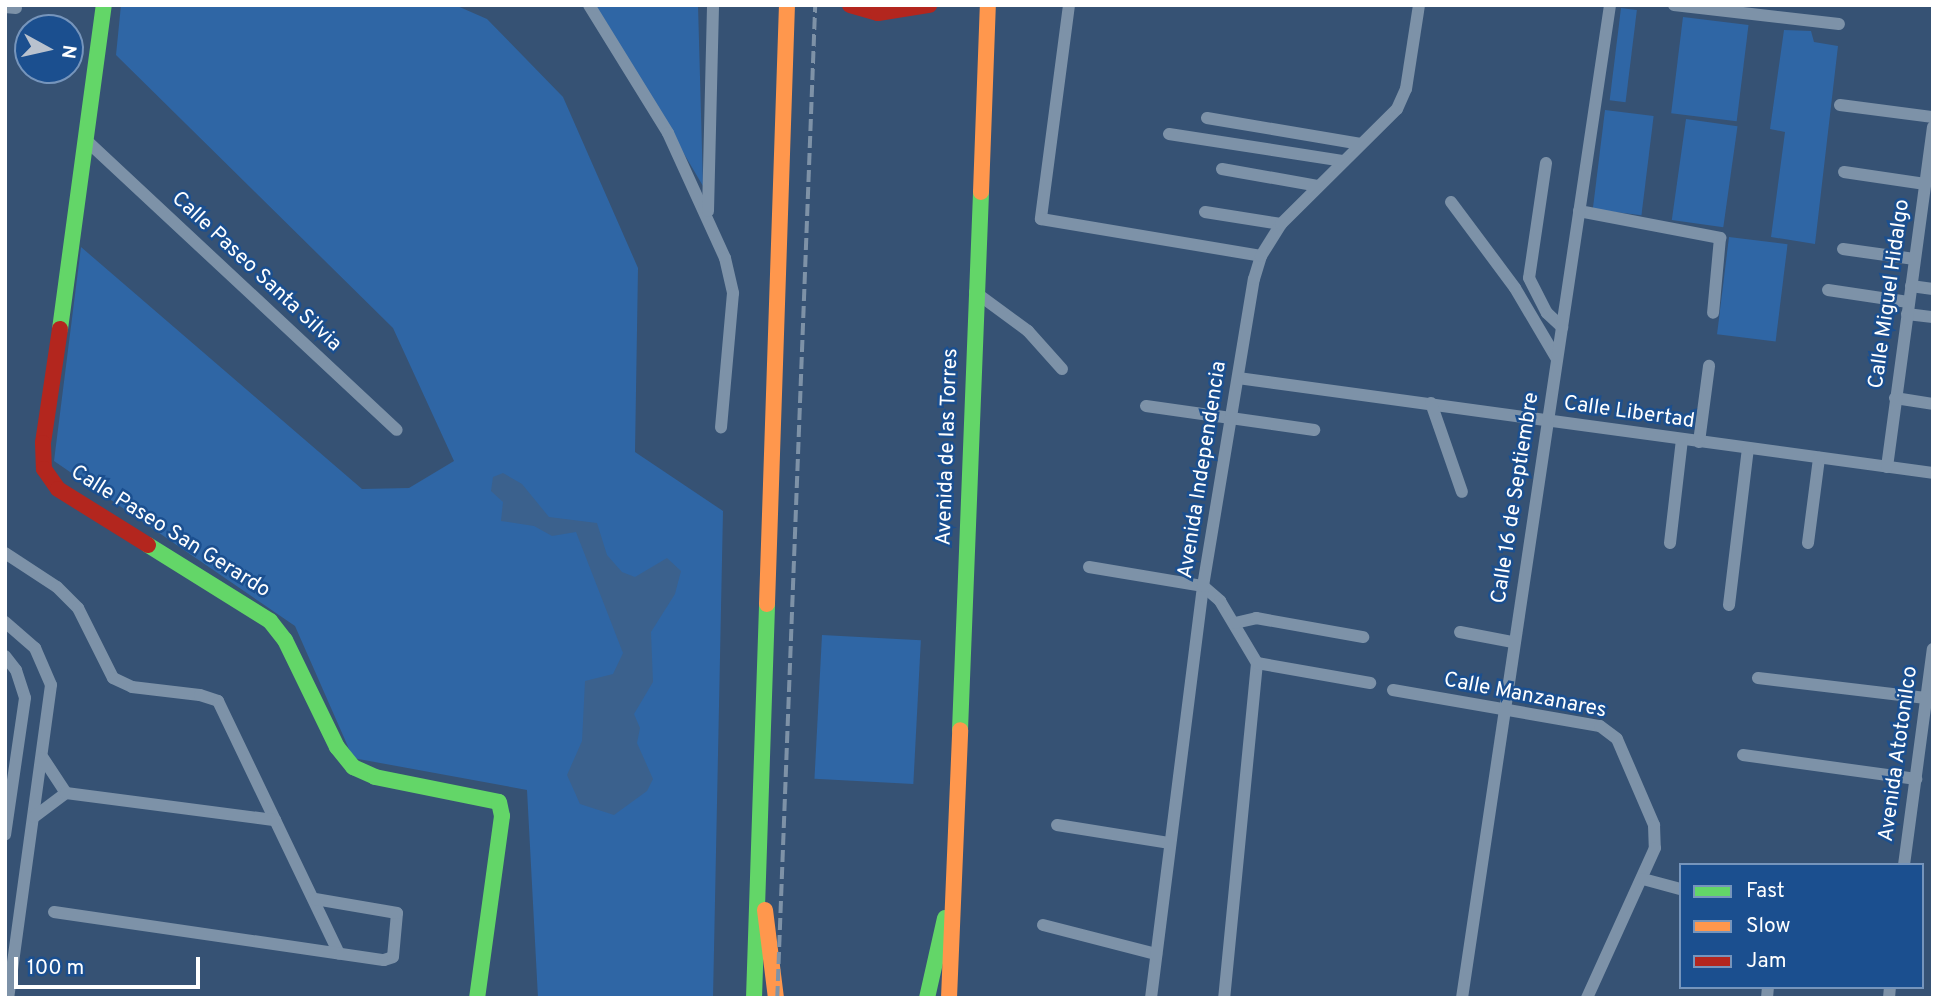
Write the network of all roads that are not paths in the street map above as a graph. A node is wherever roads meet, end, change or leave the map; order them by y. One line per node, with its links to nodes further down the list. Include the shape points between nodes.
1 (104, 5): 18 (main road, Calle Paseo San Gerardo)
2 (589, 5): 29 (street, via 656,111)
3 (713, 5): 29 (street)
4 (787, 5): 91 (main road)
5 (850, 5): 6 (main road, via 878,13)
6 (929, 5)
7 (988, 5): 37 (main road, Avenida de las Torres)
8 (1069, 5): 32 (street, via 1041,219)
9 (1419, 5): 19 (street, Avenida Independencia, via 1406,89 1397,109)
10 (1610, 5): 27 (street, Calle 16 de Septiembre)
11 (1674, 5): 12 (street)
12 (1839, 24)
13 (1840, 105): 14 (street)
14 (1933, 117)
15 (1207, 118): 19 (street)
16 (1933, 127): 24 (street, Calle Miguel Hidalgo)
17 (1169, 134): 20 (street)
18 (88, 142): 53 (street, Calle Paseo Santa Silvia); 103 (main road, Calle Paseo San Gerardo, via 43,443 44,469 58,489 270,621 285,640 337,747 353,767 375,777 499,802 502,816)
19 (1361, 144): 20 (street, Avenida Independencia)
20 (1344, 160): 25 (street, Avenida Independencia)
21 (1546, 163): 41 (street, via 1528,278 1547,313)
22 (1222, 169): 25 (street)
23 (1844, 172): 24 (street)
24 (1925, 184): 33 (street, Calle Miguel Hidalgo)
25 (1318, 186): 30 (street, Avenida Independencia)
26 (1451, 202): 42 (street, via 1515,288)
27 (1579, 211): 39 (street, via 1720,238); 41 (street, Calle 16 de Septiembre)
28 (1205, 212): 30 (street)
29 (708, 213): 52 (street, via 733,293)
30 (1281, 224): 32 (street, Avenida Independencia)
31 (1843, 249): 33 (street)
32 (1261, 256): 45 (street, Avenida Independencia)
33 (1914, 259): 34 (street, Calle Miguel Hidalgo)
34 (1911, 286): 35 (street); 38 (street, Calle Miguel Hidalgo)
35 (1933, 289)
36 (1828, 290): 38 (street)
37 (975, 292): 44 (street, via 1028,331); 94 (main road, Avenida de las Torres)
38 (1908, 308): 40 (street); 46 (street, Calle Miguel Hidalgo)
39 (1713, 313)
40 (1933, 317)
41 (1562, 327): 42 (street, Calle 16 de Septiembre)
42 (1557, 359): 51 (street, Calle 16 de Septiembre)
43 (1709, 366): 56 (street)
44 (1062, 369)
45 (1238, 378): 47 (street, Calle Libertad); 50 (street, Avenida Independencia)
46 (1895, 398): 48 (street); 59 (street, Calle Miguel Hidalgo)
47 (1431, 403): 51 (street, Calle Libertad); 61 (street)
48 (1933, 404)
49 (1146, 406): 50 (street)
50 (1232, 419): 54 (street); 66 (street, Avenida Independencia)
51 (1548, 420): 55 (street, Calle Libertad); 72 (street, Calle 16 de Septiembre)
52 (721, 427)
53 (397, 430)
54 (1314, 430)
55 (1682, 440): 56 (street, Calle Libertad); 62 (street)
56 (1699, 442): 57 (street, Calle Libertad)
57 (1748, 449): 58 (street, Calle Libertad); 67 (street)
58 (1819, 458): 59 (street, Calle Libertad); 63 (street)
59 (1887, 467): 60 (street, Calle Libertad)
60 (1933, 473)
61 (1462, 492)
62 (1670, 543)
63 (1808, 543)
64 (5, 553): 86 (street, via 57,587 78,608 113,678 132,687 218,701)
65 (1089, 567): 66 (street)
66 (1203, 586): 69 (street); 89 (street, Avenida Independencia)
67 (1729, 605)
68 (5, 622): 82 (street, via 35,648 46,667 51,685)
69 (1235, 623): 71 (street, via 1256,618); 75 (street)
70 (1460, 632): 72 (street)
71 (1363, 637)
72 (1513, 642): 80 (street, Calle 16 de Septiembre)
73 (1933, 649): 79 (street, Avenida Atotonilco)
74 (5, 656): 88 (street, via 16,670 25,698)
75 (1257, 663): 77 (street); 109 (street)
76 (1758, 678): 79 (street)
77 (1370, 683)
78 (1393, 690): 80 (street, Calle Manzanares)
79 (1926, 698): 83 (street, Avenida Atotonilco)
80 (1503, 708): 92 (street, Calle Manzanares, via 1600,726 1618,739 1654,825 1655,848); 110 (street, Calle 16 de Septiembre)
81 (1743, 755): 83 (street)
82 (43, 758): 84 (street); 85 (street)
83 (1916, 779): 90 (street, Avenida Atotonilco)
84 (66, 793): 85 (street); 86 (street)
85 (34, 817): 98 (street)
86 (275, 820): 95 (street)
87 (1057, 825): 89 (street)
88 (5, 835)
89 (1169, 843): 100 (street, Avenida Independencia)
90 (1904, 863)
91 (758, 873): 104 (main road); 105 (main road)
92 (1643, 879): 93 (street); 111 (street, Calle Manzanares)
93 (1679, 888)
94 (952, 891): 106 (main road); 107 (main road)
95 (315, 899): 99 (street); 99 (street, via 398,916 391,959)
96 (54, 912): 99 (street)
97 (1043, 925): 100 (street)
98 (9, 953): 101 (street)
99 (339, 953)
100 (1156, 954): 108 (street, Avenida Independencia)
101 (8, 979): 102 (street)
102 (8, 998)
103 (477, 998)
104 (754, 998)
105 (776, 998)
106 (927, 998)
107 (949, 998)
108 (1151, 998)
109 (1224, 998)
110 (1462, 998)
111 (1587, 998)

